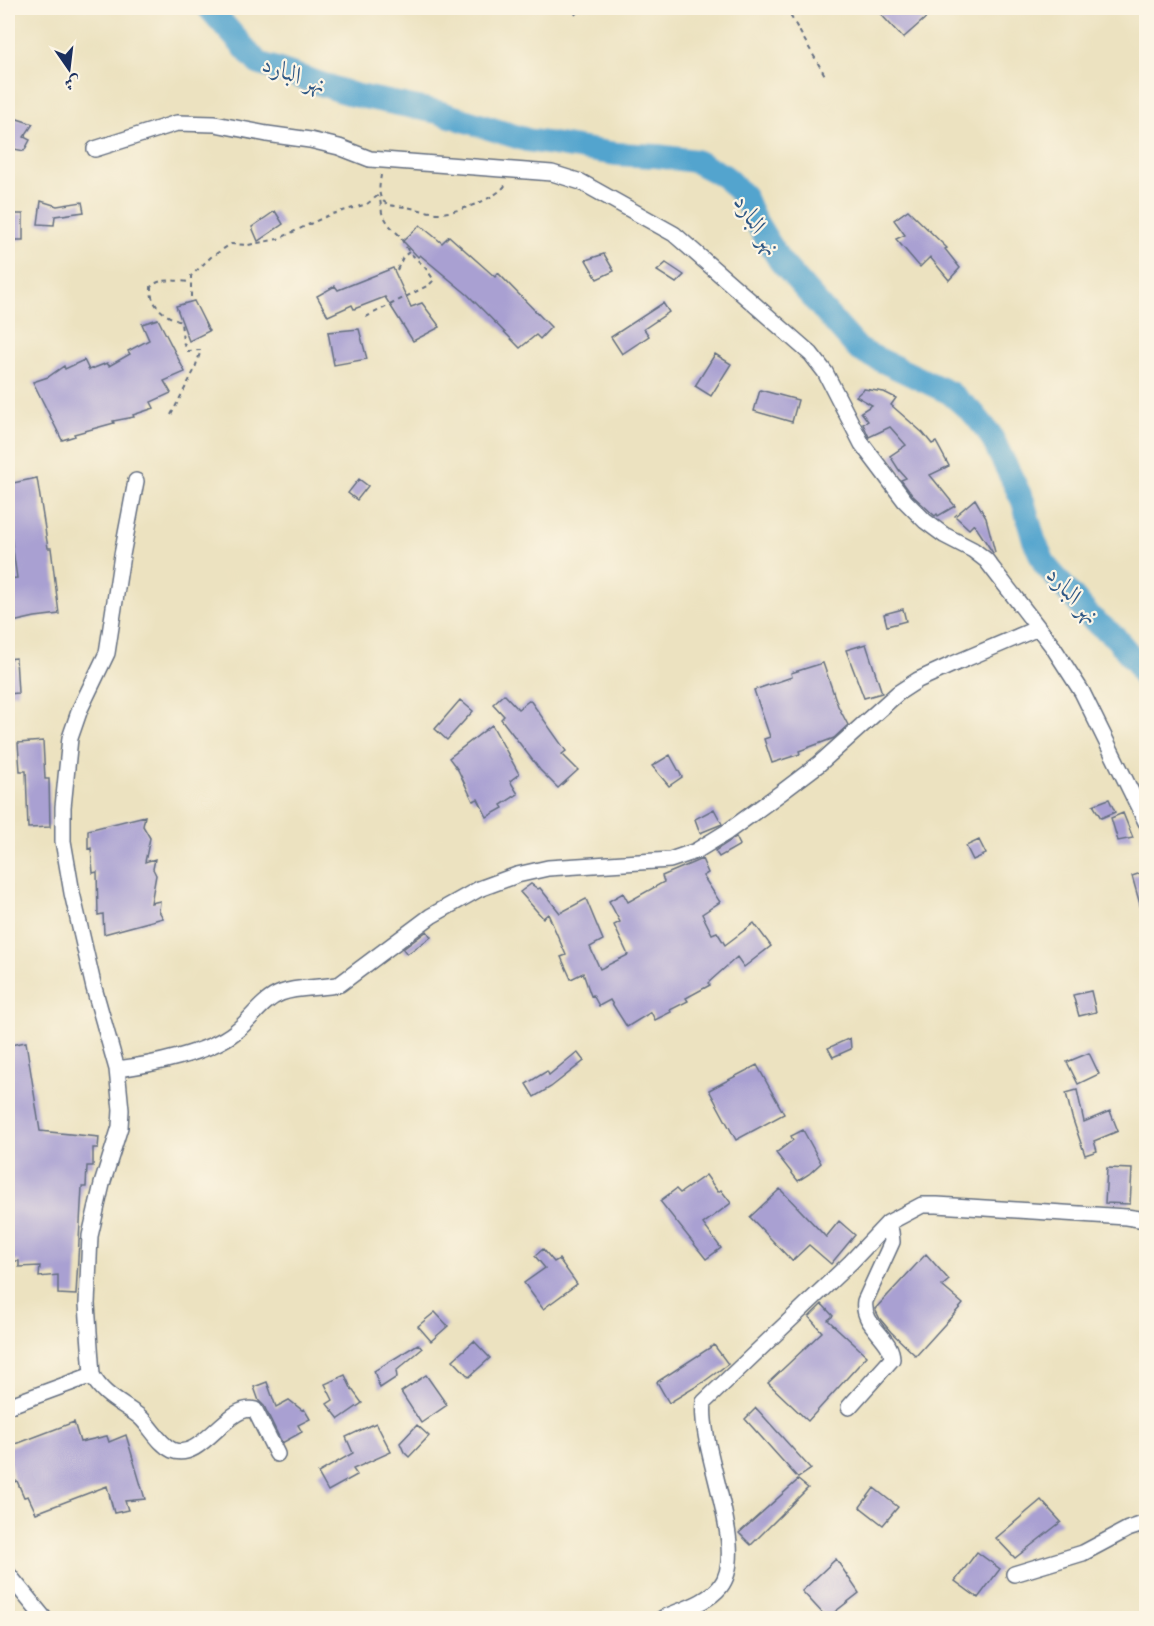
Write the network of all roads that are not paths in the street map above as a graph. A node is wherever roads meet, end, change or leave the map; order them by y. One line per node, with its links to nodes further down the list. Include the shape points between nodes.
1 (95, 149): 3 (street, via 177,123 215,124 310,140 370,159 552,173 581,182 674,234 810,354 825,372 862,444 905,501 944,536 986,560)
2 (136, 481): 5 (street, via 107,653 70,738 63,807 63,841 72,893)
3 (1038, 628): 4 (street, via 1082,692); 5 (street, via 942,669 898,693 819,764 696,851 670,860 548,868 479,889 431,916 340,984 279,993 222,1041 202,1050)
4 (1146, 822)
5 (117, 1069): 8 (street, via 120,1127 90,1236 87,1304)
6 (1146, 1220): 7 (street, via 922,1205)
7 (886, 1225): 10 (street, via 892,1242 864,1309 891,1351 892,1359); 16 (street, via 704,1402 703,1425 728,1535 728,1571 720,1587 708,1597)
8 (92, 1375): 9 (street); 11 (street, via 108,1396 141,1419 172,1450 185,1451 195,1446 248,1408 259,1415)
9 (8, 1406)
10 (849, 1407)
11 (277, 1454)
12 (1146, 1523): 14 (street, via 1083,1553)
13 (8, 1574): 15 (street)
14 (1014, 1574)
15 (44, 1618)
16 (663, 1618)

